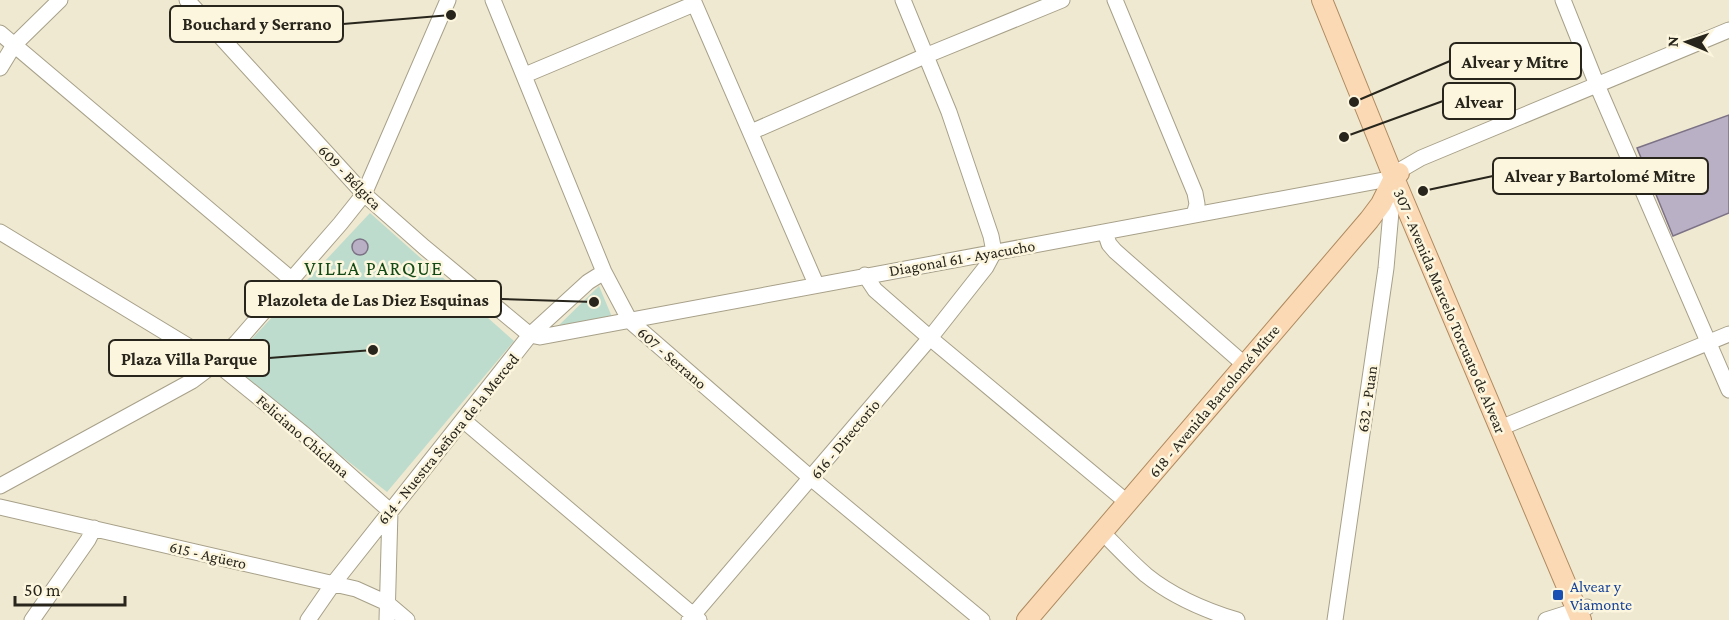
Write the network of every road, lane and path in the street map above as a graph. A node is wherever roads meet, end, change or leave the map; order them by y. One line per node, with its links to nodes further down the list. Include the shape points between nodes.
1 (60, 0): 14 (street)
2 (187, 0): 21 (street, 609 - Bélgica)
3 (448, 0): 21 (street)
4 (493, 0): 17 (street, 607 - Serrano)
5 (903, 0): 15 (street)
6 (1062, 0): 15 (street)
7 (1115, 0): 22 (street, via 1196,192)
8 (1322, 0): 20 (main road, 307 - Avenida Marcelo Torcuato de Alvear)
9 (1335, 0): 20 (main road, 307 - Avenida Marcelo Torcuato de Alvear)
10 (1563, 0): 18 (street)
11 (694, 2): 17 (street); 19 (street)
12 (1729, 30): 18 (street, Diagonal 61 - Ayacucho)
13 (0, 33): 14 (street)
14 (14, 45): 16 (street); 28 (street)
15 (926, 56): 19 (street); 25 (street, via 949,112)
16 (0, 68)
17 (525, 75): 26 (street, 607 - Serrano)
18 (1597, 85): 20 (street, Diagonal 61 - Ayacucho, via 1421,158); 34 (street)
19 (751, 132): 29 (street)
20 (1398, 174): 22 (street, Diagonal 61 - Ayacucho); 36 (main road, 618 - Avenida Bartolomé Mitre, via 1369,220); 39 (main road, 307 - Avenida Marcelo Torcuato de Alvear); 59 (street, 632 - Puan)
21 (363, 194): 28 (street); 32 (street, 609 - Bélgica)
22 (1194, 215): 24 (street, Diagonal 61 - Ayacucho)
23 (0, 232): 35 (street, Feliciano Chiclana)
24 (1105, 232): 25 (street, Diagonal 61 - Ayacucho); 36 (street, via 1115,251)
25 (994, 252): 27 (street, Diagonal 61 - Ayacucho); 33 (street, 616 - Directorio, via 987,267)
26 (604, 272): 30 (street, 607 - Serrano); 32 (street, 614 - Nuestra Señora de la Merced)
27 (865, 275): 29 (street, Diagonal 61 - Ayacucho); 33 (street, via 875,290)
28 (291, 279): 35 (street)
29 (816, 284): 30 (street, Diagonal 61 - Ayacucho)
30 (630, 321): 32 (street, Diagonal 61 - Ayacucho, via 540,337); 40 (street, 607 - Serrano)
31 (1729, 334): 34 (street)
32 (530, 335): 38 (street, 614 - Nuestra Señora de la Merced)
33 (930, 338): 40 (street, 616 - Directorio); 42 (street)
34 (1709, 343): 37 (street); 39 (street)
35 (216, 363): 41 (street, via 192,381); 44 (street, Feliciano Chiclana)
36 (1245, 365): 42 (main road, 618 - Avenida Bartolomé Mitre)
37 (1729, 390)
38 (463, 420): 44 (street, 614 - Nuestra Señora de la Merced); 51 (street)
39 (1505, 426): 49 (main road, 307 - Avenida Marcelo Torcuato de Alvear)
40 (812, 478): 51 (street, 616 - Directorio); 56 (street, 607 - Serrano)
41 (0, 486)
42 (1128, 503): 46 (main road, 618 - Avenida Bartolomé Mitre)
43 (0, 507): 45 (street, 615 - Agüero)
44 (390, 511): 47 (street, 614 - Nuestra Señora de la Merced); 48 (street)
45 (94, 528): 47 (street, 615 - Agüero); 52 (street)
46 (1102, 533): 50 (street, via 1146,575); 57 (main road, 618 - Avenida Bartolomé Mitre)
47 (333, 584): 48 (street, 615 - Agüero); 53 (street, 614 - Nuestra Señora de la Merced)
48 (387, 603): 54 (street); 55 (street, 615 - Agüero)
49 (1584, 614): 60 (street)
50 (1205, 615): 58 (street)
51 (694, 618)
52 (32, 620)
53 (308, 620)
54 (387, 620)
55 (407, 620)
56 (982, 620)
57 (1028, 620)
58 (1237, 620)
59 (1335, 620)
60 (1546, 620)

